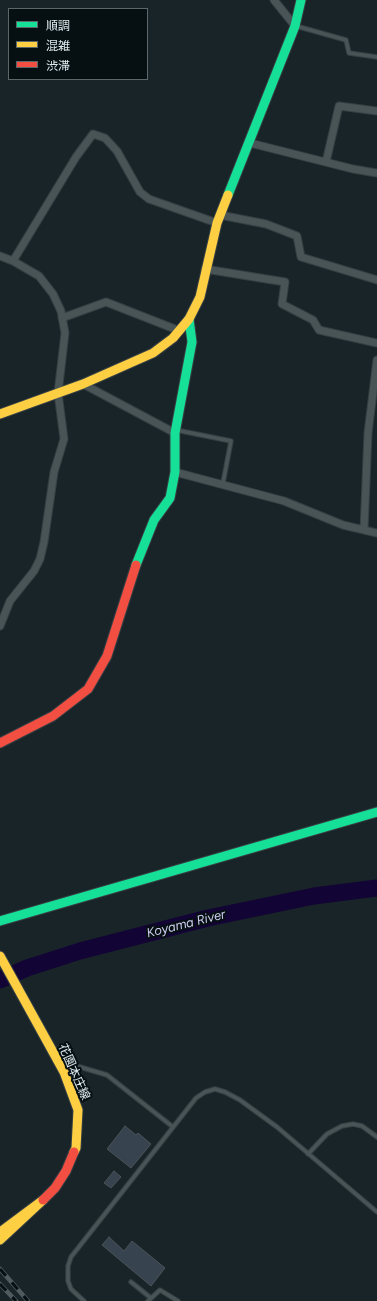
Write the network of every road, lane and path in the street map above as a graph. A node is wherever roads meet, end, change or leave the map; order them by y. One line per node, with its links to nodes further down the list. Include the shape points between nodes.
1 (274, 0): 3 (street)
2 (301, 0): 3 (street)
3 (295, 26): 4 (lane, via 346,40 349,53); 6 (street)
4 (377, 57)
5 (377, 111): 7 (street, via 340,106)
6 (250, 142): 7 (street); 9 (street)
7 (326, 162): 8 (street)
8 (377, 173)
9 (219, 219): 11 (street, via 149,199 140,192 117,151 105,138 93,134 76,157); 12 (street); 13 (street, via 266,224 297,236 301,257)
10 (0, 256): 11 (street)
11 (13, 261): 14 (street, via 38,276 53,294)
12 (205, 269): 15 (street, via 200,296); 17 (street, via 285,282 282,304 313,320 319,330)
13 (377, 280)
14 (62, 318): 16 (street, via 106,302); 20 (street, via 65,333)
15 (189, 319): 16 (street); 22 (street, via 192,342)
16 (180, 331): 19 (street, via 153,353)
17 (377, 343)
18 (377, 360): 25 (street, via 368,433)
19 (83, 384): 20 (street); 22 (street)
20 (58, 393): 21 (street); 27 (street, via 64,439 54,472 44,542 34,571 10,601)
21 (0, 414)
22 (175, 432): 23 (street); 24 (lane, via 231,442)
23 (175, 472): 24 (street); 28 (street, via 170,498 154,520 133,572 107,656 88,689 53,716)
24 (223, 483): 25 (street, via 284,501 331,521)
25 (364, 530): 26 (street)
26 (377, 533)
27 (0, 626)
28 (0, 743)
29 (377, 812): 30 (street)
30 (0, 921)
31 (0, 956): 32 (street, 花園本庄線)
32 (64, 1072): 33 (lane, via 80,1067 107,1075); 36 (street, 花園本庄線, via 78,1110 76,1148 66,1171)
33 (173, 1127): 35 (lane, via 196,1098 205,1092 225,1092 277,1127); 42 (lane, via 71,1257 68,1281 71,1289)
34 (377, 1137): 35 (lane, via 362,1126 342,1126 327,1134)
35 (308, 1154): 37 (lane)
36 (43, 1200): 38 (street, 花園本庄線); 39 (street, 花園本庄線)
37 (377, 1212)
38 (0, 1232)
39 (0, 1240)
40 (131, 1282): 41 (lane)
41 (150, 1300): 43 (lane, via 160,1290)
42 (84, 1301)
43 (178, 1301)

